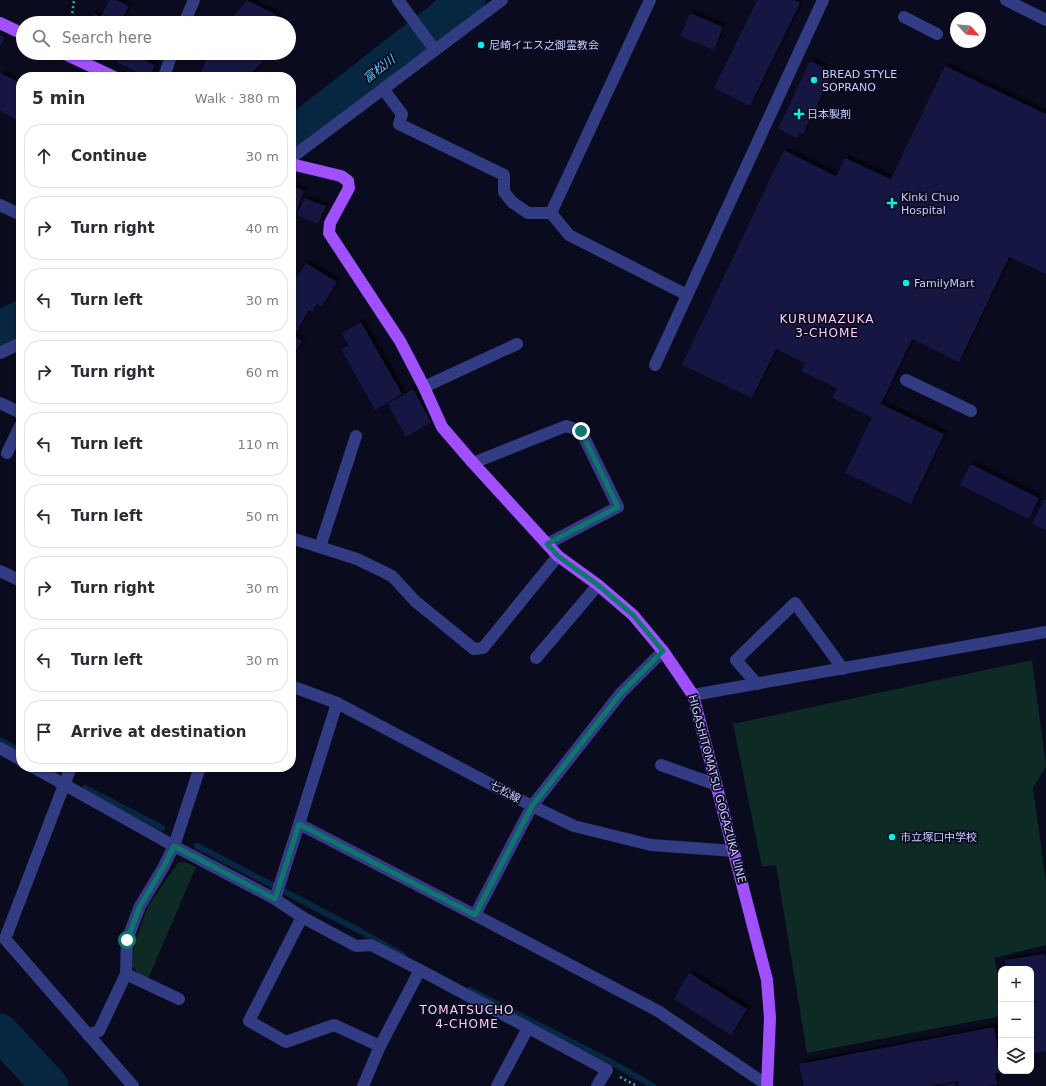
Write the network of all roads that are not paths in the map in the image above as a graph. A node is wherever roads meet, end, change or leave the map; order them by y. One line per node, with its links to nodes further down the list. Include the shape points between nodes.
1 (194, 0): 7 (street)
2 (398, 0): 13 (street)
3 (502, 0): 13 (street)
4 (650, 0): 23 (street)
5 (823, 0): 24 (street)
6 (1006, 0): 9 (street)
7 (187, 16)
8 (904, 17): 12 (street)
9 (1046, 20)
10 (0, 23): 11 (main road)
11 (16, 31)
12 (937, 34)
13 (436, 50): 18 (street)
14 (78, 60): 16 (main road)
15 (170, 60): 17 (street)
16 (103, 72)
17 (166, 72)
18 (383, 89): 19 (street); 23 (street, via 402,114 399,124 504,175 504,192 512,202 528,213)
19 (296, 154)
20 (296, 165): 30 (main road, HIGASHITOMATSU GOGAZUKA LINE, via 341,176 348,181 349,188 330,223 329,233 400,341)
21 (0, 205): 22 (street)
22 (16, 213)
23 (551, 213): 24 (street, via 569,235)
24 (687, 295): 28 (street)
25 (517, 344): 30 (street)
26 (16, 345): 27 (street)
27 (0, 353)
28 (655, 365)
29 (906, 380): 33 (street)
30 (424, 387): 37 (main road, HIGASHITOMATSU GOGAZUKA LINE, via 442,427)
31 (0, 403): 32 (street)
32 (16, 411)
33 (971, 411)
34 (16, 434): 36 (street)
35 (356, 436): 40 (street)
36 (7, 453)
37 (473, 463): 39 (main road, HIGASHITOMATSU GOGAZUKA LINE); 39 (street, via 566,426 581,431 618,507)
38 (296, 540): 40 (street)
39 (547, 544): 41 (main road, HIGASHITOMATSU GOGAZUKA LINE)
40 (320, 547): 41 (street, via 357,559 392,576 415,601 474,649 482,648)
41 (558, 556): 44 (main road, HIGASHITOMATSU GOGAZUKA LINE)
42 (0, 571): 43 (street)
43 (16, 579)
44 (598, 585): 46 (main road, HIGASHITOMATSU GOGAZUKA LINE, via 633,615); 47 (street)
45 (1046, 632): 48 (street)
46 (663, 651): 51 (main road, HIGASHITOMATSU GOGAZUKA LINE); 61 (street, via 621,693)
47 (536, 658)
48 (843, 669): 49 (street); 49 (street, via 795,604 736,660)
49 (757, 684): 51 (street)
50 (296, 688): 52 (street, 七松線)
51 (693, 695): 59 (main road, HIGASHITOMATSU GOGAZUKA LINE)
52 (337, 703): 61 (street, 七松線); 62 (street)
53 (0, 748): 54 (street)
54 (16, 757)
55 (661, 765): 59 (street)
56 (41, 772): 60 (street)
57 (69, 772): 60 (street)
58 (198, 772): 63 (street)
59 (717, 785): 64 (main road, HIGASHITOMATSU GOGAZUKA LINE)
60 (65, 786): 63 (street); 72 (street, via 5,939)
61 (532, 806): 64 (street, 七松線, via 574,826 652,845); 66 (street)
62 (299, 824): 65 (street); 66 (street)
63 (174, 846): 65 (street); 69 (street, via 140,906 127,940)
64 (734, 852): 75 (main road, HIGASHITOMATSU GOGAZUKA LINE, via 767,980 770,1018)
65 (275, 899): 67 (street)
66 (475, 915): 75 (street, via 658,1011)
67 (302, 917): 68 (street, via 356,946 371,945); 73 (street, via 249,1021 286,1042 334,1025)
68 (420, 970): 71 (street); 73 (street)
69 (126, 974): 70 (street); 72 (street, via 99,1030)
70 (179, 999)
71 (528, 1028): 77 (street); 78 (street, via 607,1070)
72 (88, 1035): 76 (street)
73 (380, 1046): 74 (street)
74 (368, 1084)
75 (767, 1085)
76 (133, 1086)
77 (497, 1086)
78 (597, 1086)

